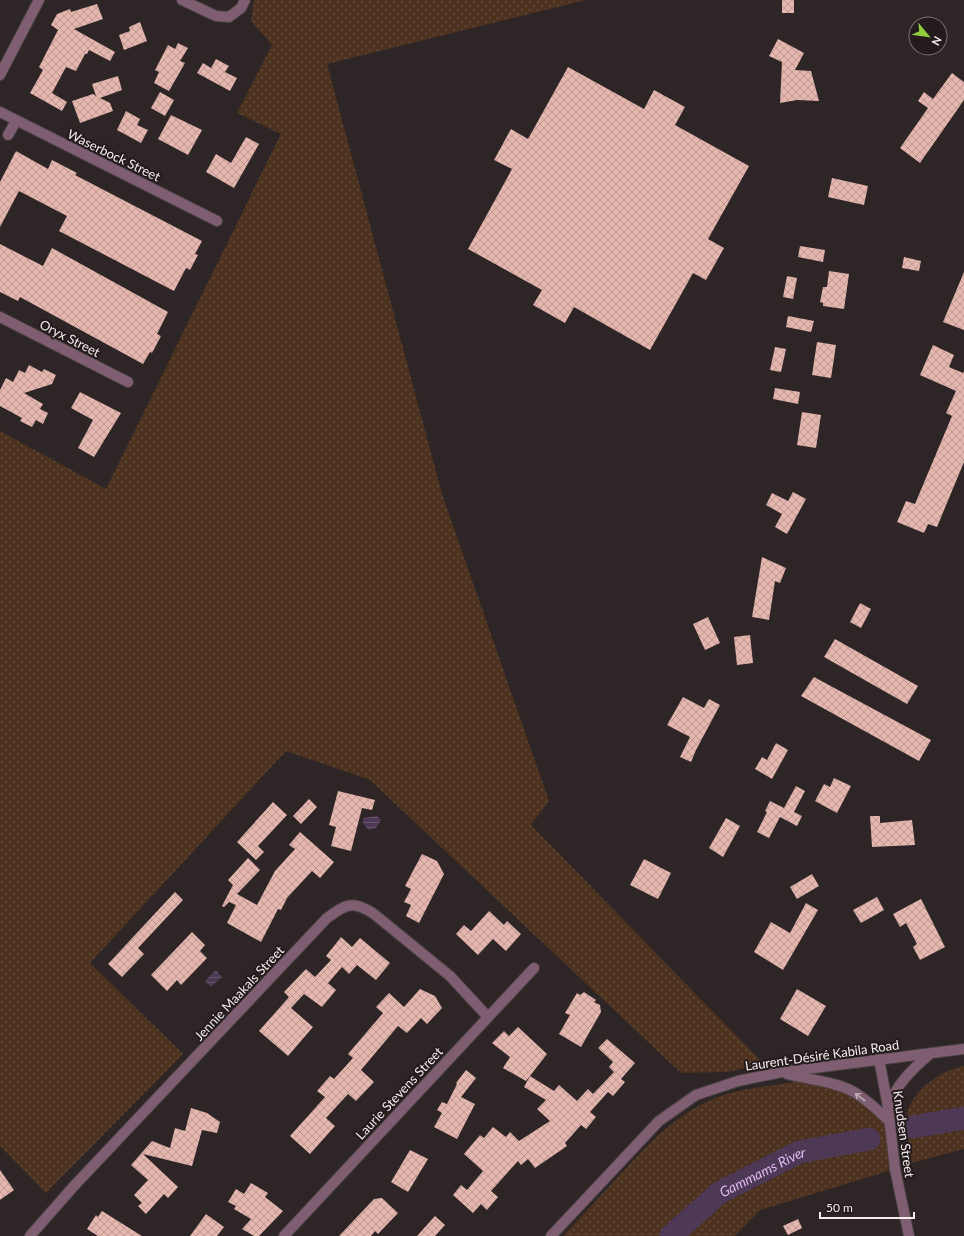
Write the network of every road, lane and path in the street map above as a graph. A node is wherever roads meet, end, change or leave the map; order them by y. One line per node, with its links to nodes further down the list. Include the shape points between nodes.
1 (39, 0): 4 (street)
2 (182, 0): 3 (street, via 216,16 229,17 241,8)
3 (245, 0)
4 (0, 74)
5 (0, 112): 6 (street, Waserbock Street)
6 (16, 121): 7 (street); 8 (street, Waserbock Street)
7 (8, 134)
8 (217, 221)
9 (0, 317): 10 (street, Oryx Street)
10 (128, 382)
11 (534, 968): 12 (street, Laurie Stevens Street)
12 (487, 1016): 19 (street, Jennie Maakals Street, via 450,976 374,914 355,904 341,908 327,918); 20 (street, Laurie Stevens Street)
13 (964, 1049): 14 (street, Laurent-Désiré Kabila Road)
14 (930, 1054): 15 (street, Laurent-Désiré Kabila Road); 17 (street, via 904,1078)
15 (879, 1059): 16 (street, Laurent-Désiré Kabila Road); 17 (street, Knudsen Street)
16 (782, 1072): 18 (street, one-way to 16, via 874,1106 854,1092 831,1083); 21 (street, Laurent-Désiré Kabila Road, via 738,1081 696,1095 684,1102 659,1121)
17 (888, 1107): 18 (street, Knudsen Street)
18 (890, 1122): 22 (street, Knudsen Street, via 895,1169)
19 (30, 1236)
20 (284, 1236)
21 (551, 1236)
22 (909, 1236)

